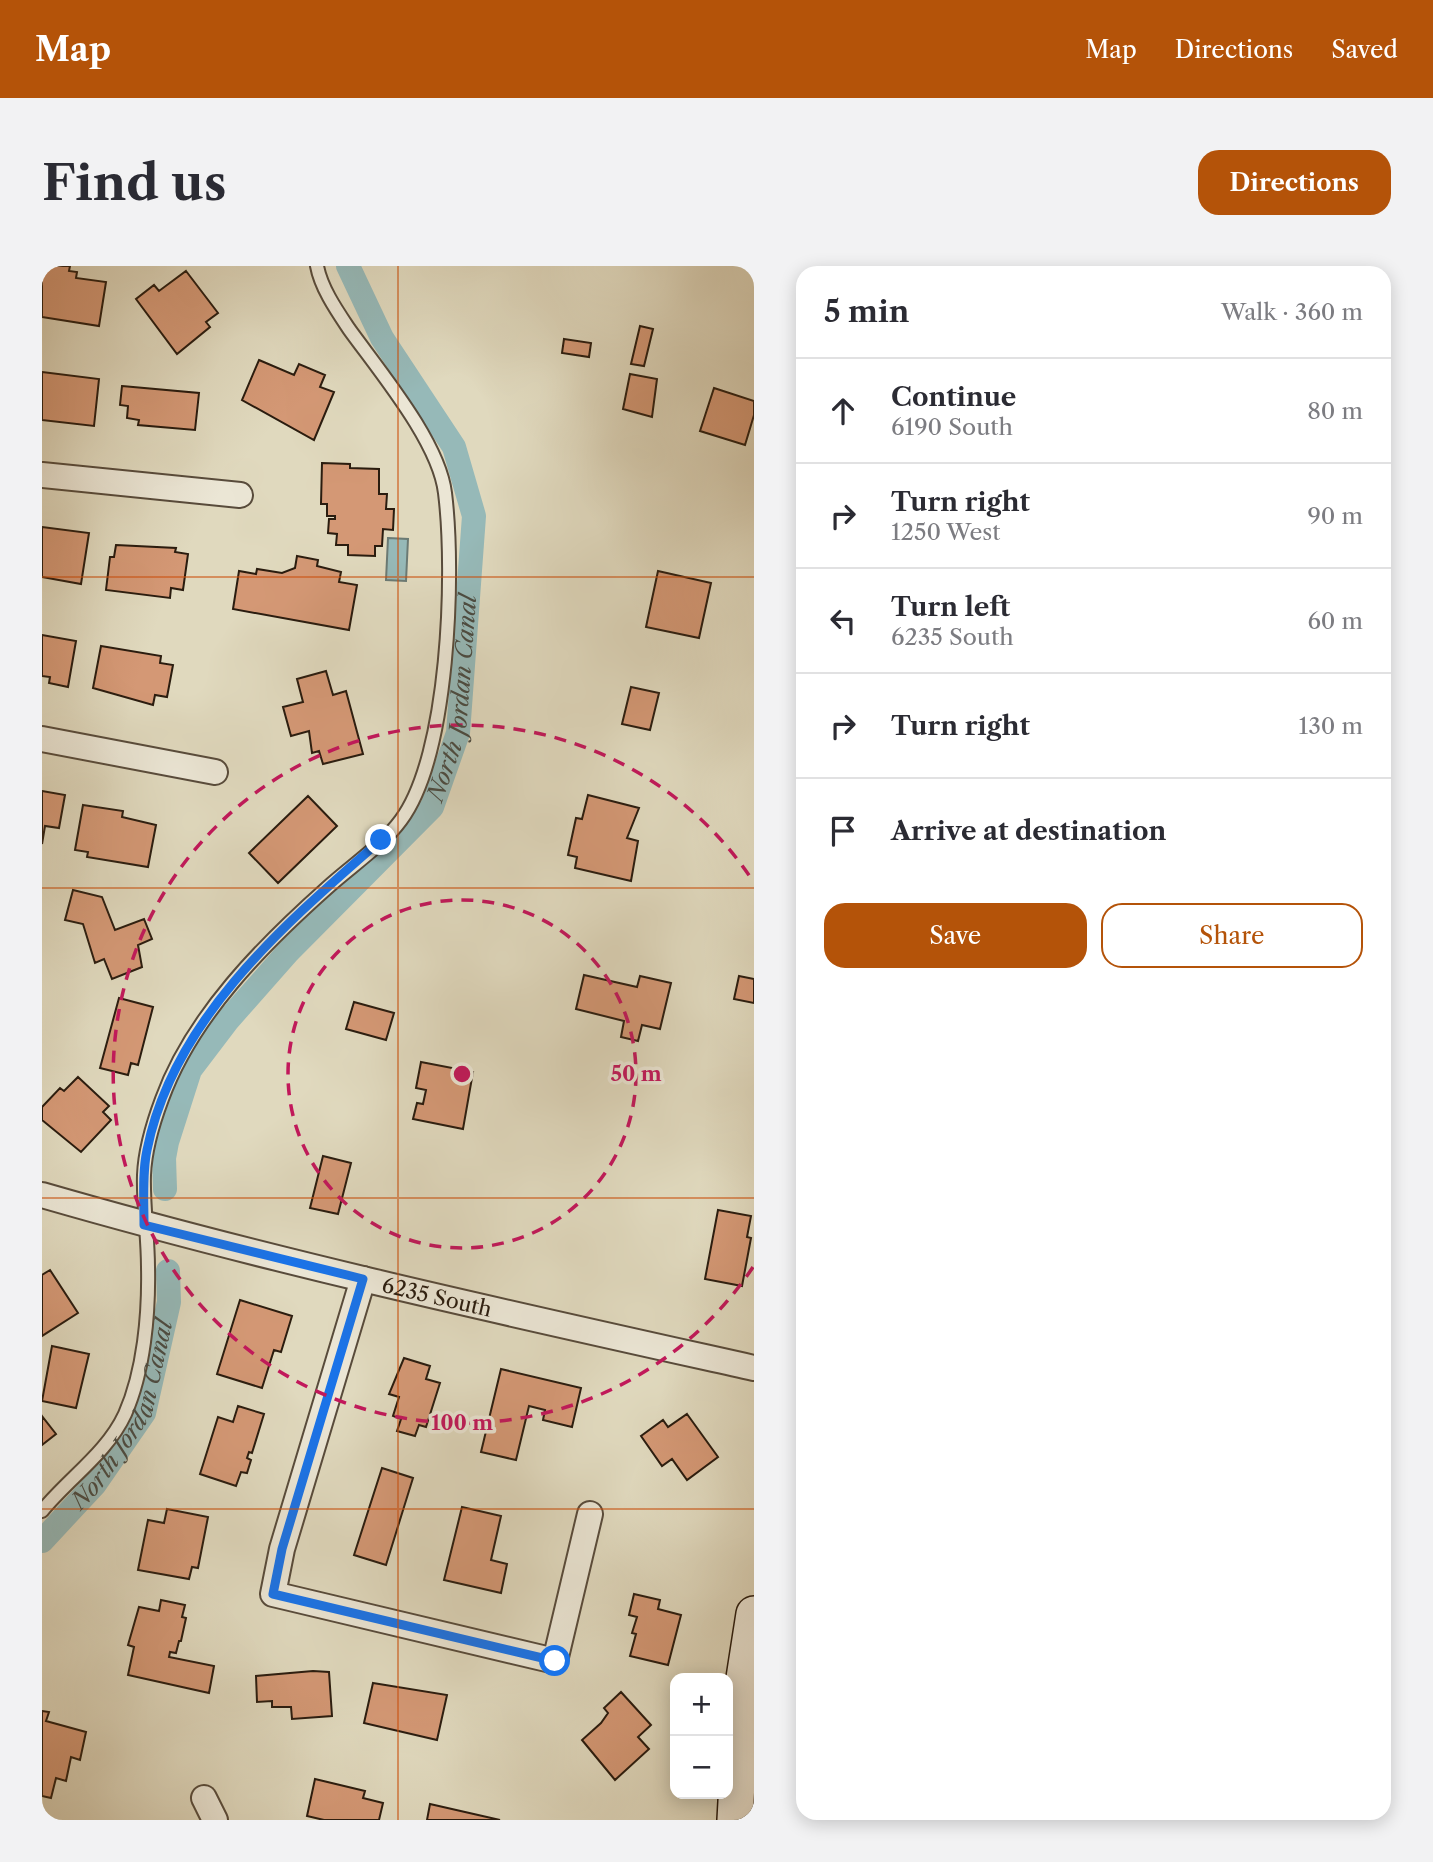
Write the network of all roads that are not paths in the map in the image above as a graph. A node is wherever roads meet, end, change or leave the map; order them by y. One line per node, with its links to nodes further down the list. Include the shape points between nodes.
1 (317, 266): 7 (lane, via 340,315 439,464 447,541 442,688 422,778 398,824 248,966 179,1062 155,1117 146,1152)
2 (42, 475): 3 (street)
3 (240, 495)
4 (42, 739): 5 (street)
5 (215, 772)
6 (42, 1195): 7 (street, 6235 South)
7 (144, 1225): 8 (street, 6235 South); 10 (lane, via 148,1268 136,1383 124,1416 107,1443)
8 (363, 1279): 9 (street, 6235 South); 11 (street, via 282,1549 273,1594 555,1661)
9 (754, 1368)
10 (42, 1511)
11 (590, 1514)
12 (754, 1614): 13 (street, via 742,1691)
13 (734, 1820)

